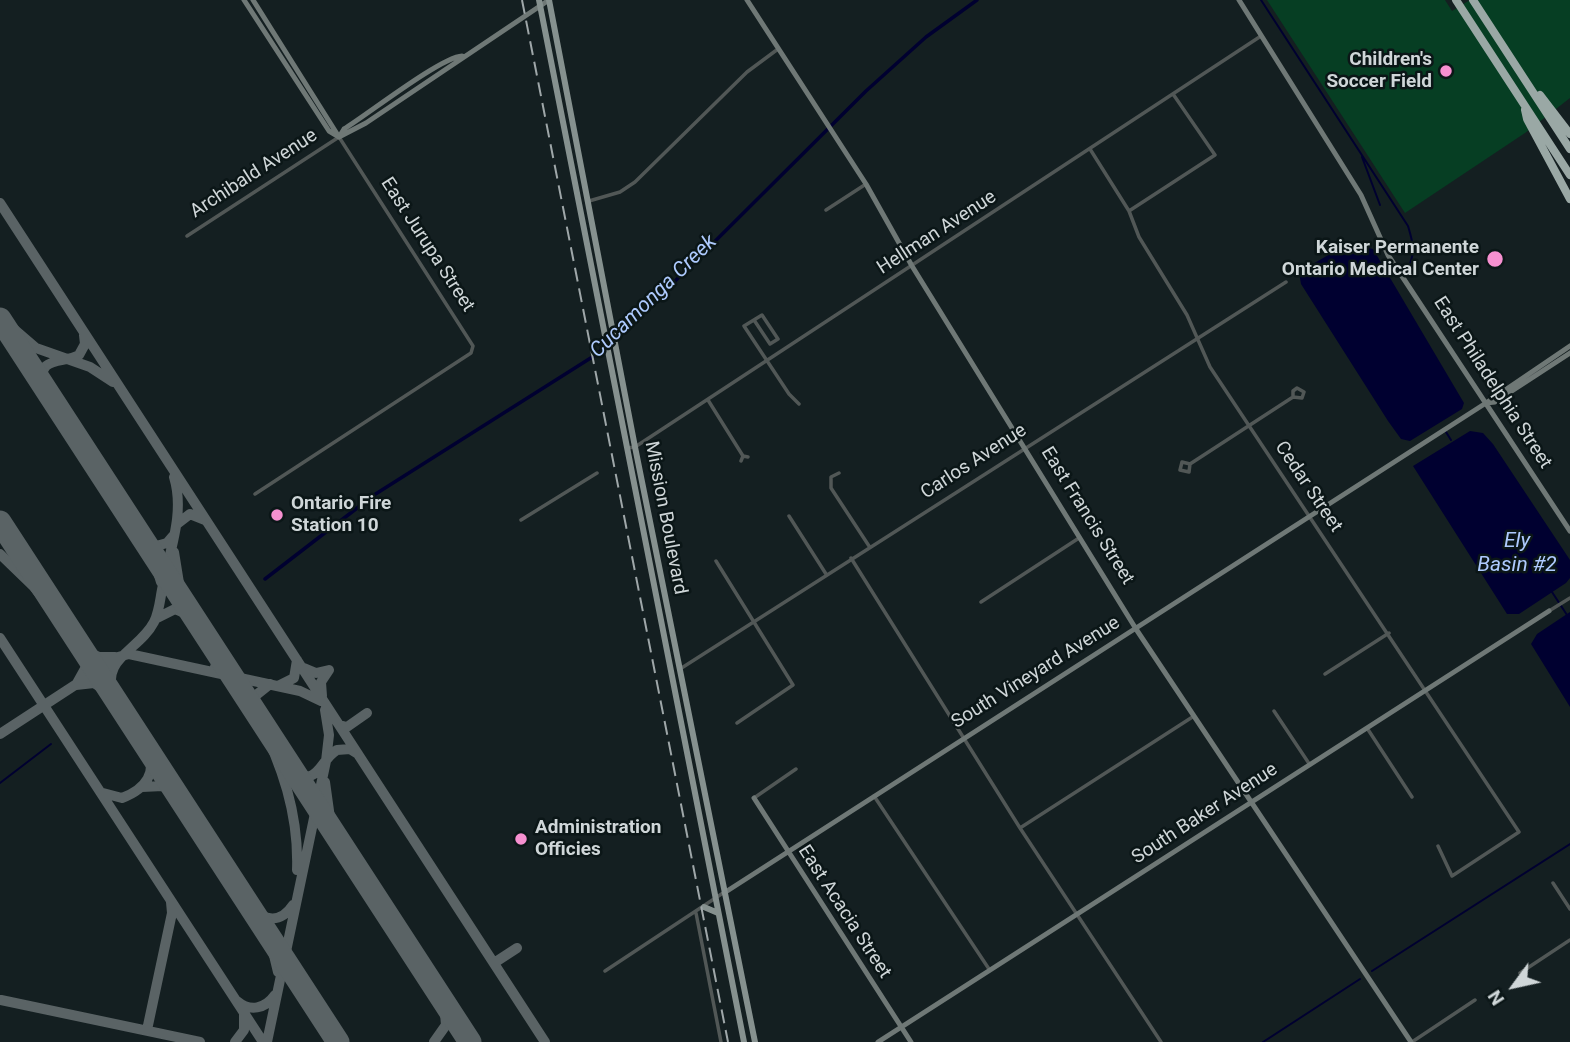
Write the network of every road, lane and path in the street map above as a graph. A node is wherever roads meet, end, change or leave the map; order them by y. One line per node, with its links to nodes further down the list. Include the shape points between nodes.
1 (244, 0): 20 (street, via 329,131)
2 (253, 0): 20 (street)
3 (549, 0): 8 (street, Archibald Avenue); 26 (main road, Mission Boulevard)
4 (747, 0): 13 (street, East Francis Street)
5 (1239, 0): 11 (street, East Philadelphia Street)
6 (1456, 0): 17 (highway)
7 (1473, 0): 12 (highway)
8 (539, 3): 9 (street, Archibald Avenue); 10 (main road, Mission Boulevard)
9 (527, 13): 10 (street, via 538,16); 14 (street, Archibald Avenue)
10 (545, 33): 43 (main road, Mission Boulevard, via 604,340)
11 (1261, 36): 15 (street, Hellman Avenue); 39 (street, East Philadelphia Street, via 1361,195 1388,255)
12 (1501, 44): 19 (highway); 22 (highway)
13 (778, 48): 24 (street, East Francis Street); 26 (street, via 744,74 635,182 620,192)
14 (462, 56): 16 (street, Archibald Avenue); 18 (street, Archibald Avenue)
15 (1173, 94): 21 (street, Hellman Avenue); 28 (street, via 1215,155)
16 (388, 100): 18 (street); 20 (street, Archibald Avenue)
17 (1523, 103): 23 (highway); 25 (highway)
18 (378, 115): 20 (street, Archibald Avenue)
19 (1570, 134)
20 (339, 137): 29 (street, Archibald Avenue); 48 (street, East Jurupa Street, via 473,349)
21 (1090, 149): 28 (street, Cedar Street); 30 (street, Hellman Avenue)
22 (1570, 149)
23 (1570, 175)
24 (866, 184): 27 (street); 30 (street, East Francis Street)
25 (1570, 199)
26 (589, 201): 43 (main road, Mission Boulevard)
27 (826, 210)
28 (1129, 211): 33 (street, Cedar Street)
29 (187, 236)
30 (912, 266): 36 (street, Hellman Avenue); 42 (street, East Francis Street)
31 (1286, 282): 33 (street, Carlos Avenue)
32 (754, 320): 32 (street, via 762,315 778,339 770,344); 36 (street, via 744,326)
33 (1196, 337): 41 (street, Cedar Street, via 1210,367); 42 (street, Carlos Avenue)
34 (1570, 346): 39 (street, South Vineyard Avenue)
35 (1570, 353): 39 (street, South Vineyard Avenue, via 1495,402)
36 (768, 360): 38 (street, Hellman Avenue); 40 (street)
37 (1293, 397): 41 (street)
38 (708, 400): 43 (street, Hellman Avenue); 44 (street)
39 (1486, 403): 50 (street, South Vineyard Avenue); 52 (street, East Philadelphia Street)
40 (799, 404)
41 (1250, 425): 45 (street); 50 (street, Cedar Street)
42 (1026, 446): 53 (street, East Francis Street); 54 (street, Carlos Avenue)
43 (631, 448): 64 (main road, Mission Boulevard); 83 (main road, Mission Boulevard)
44 (744, 458)
45 (1191, 464)
46 (597, 473): 51 (street)
47 (839, 473): 54 (street, via 831,477 831,488)
48 (255, 494)
49 (789, 516): 57 (street)
50 (1310, 516): 62 (street, South Vineyard Avenue); 63 (street, Cedar Street)
51 (521, 520)
52 (1570, 531)
53 (1082, 536): 59 (street); 62 (street, East Francis Street)
54 (869, 546): 55 (street, Carlos Avenue)
55 (850, 558): 57 (street, Carlos Avenue); 71 (street)
56 (716, 561): 61 (street)
57 (826, 574): 61 (street, Carlos Avenue)
58 (1570, 598): 60 (street)
59 (981, 602)
60 (1549, 611): 66 (street, South Baker Avenue)
61 (753, 621): 64 (street, Carlos Avenue); 69 (street, via 793,685)
62 (1136, 629): 68 (street, East Francis Street); 71 (street, South Vineyard Avenue)
63 (1389, 634): 65 (street); 66 (street, Cedar Street)
64 (680, 669): 82 (main road, Mission Boulevard)
65 (1325, 674)
66 (1426, 689): 70 (street, South Baker Avenue); 79 (street, Cedar Street, via 1519,832 1452,876)
67 (1274, 711): 72 (street)
68 (1194, 716): 77 (street, East Francis Street); 78 (street)
69 (737, 723)
70 (1367, 727): 72 (street, South Baker Avenue); 75 (street)
71 (962, 737): 74 (street, South Vineyard Avenue); 78 (street)
72 (1310, 765): 77 (street, South Baker Avenue)
73 (796, 769): 76 (street)
74 (874, 795): 80 (street, South Vineyard Avenue); 90 (street)
75 (1412, 797)
76 (754, 798): 80 (street, East Acacia Street)
77 (1251, 803): 87 (street, South Baker Avenue); 101 (street, East Francis Street)
78 (1020, 828): 87 (street)
79 (1438, 846)
80 (786, 851): 82 (street, South Vineyard Avenue); 94 (street, East Acacia Street)
81 (1553, 883): 85 (street)
82 (724, 892): 83 (street, South Vineyard Avenue); 97 (main road, Mission Boulevard)
83 (716, 899): 84 (street, South Vineyard Avenue); 88 (main road, Mission Boulevard)
84 (704, 907): 86 (street, South Vineyard Avenue); 88 (main road)
85 (1570, 909)
86 (696, 913): 91 (street, South Vineyard Avenue); 95 (street)
87 (1076, 914): 90 (street, South Baker Avenue); 100 (street)
88 (719, 915): 96 (main road, Mission Boulevard)
89 (1570, 940): 92 (street)
90 (989, 969): 94 (street, South Baker Avenue)
91 (605, 971)
92 (1520, 973)
93 (1475, 1000): 101 (street)
94 (901, 1027): 98 (street, South Baker Avenue); 99 (street, East Acacia Street)
95 (721, 1042)
96 (744, 1042)
97 (755, 1042)
98 (878, 1042)
99 (911, 1042)
100 (1161, 1042)
101 (1411, 1042)

